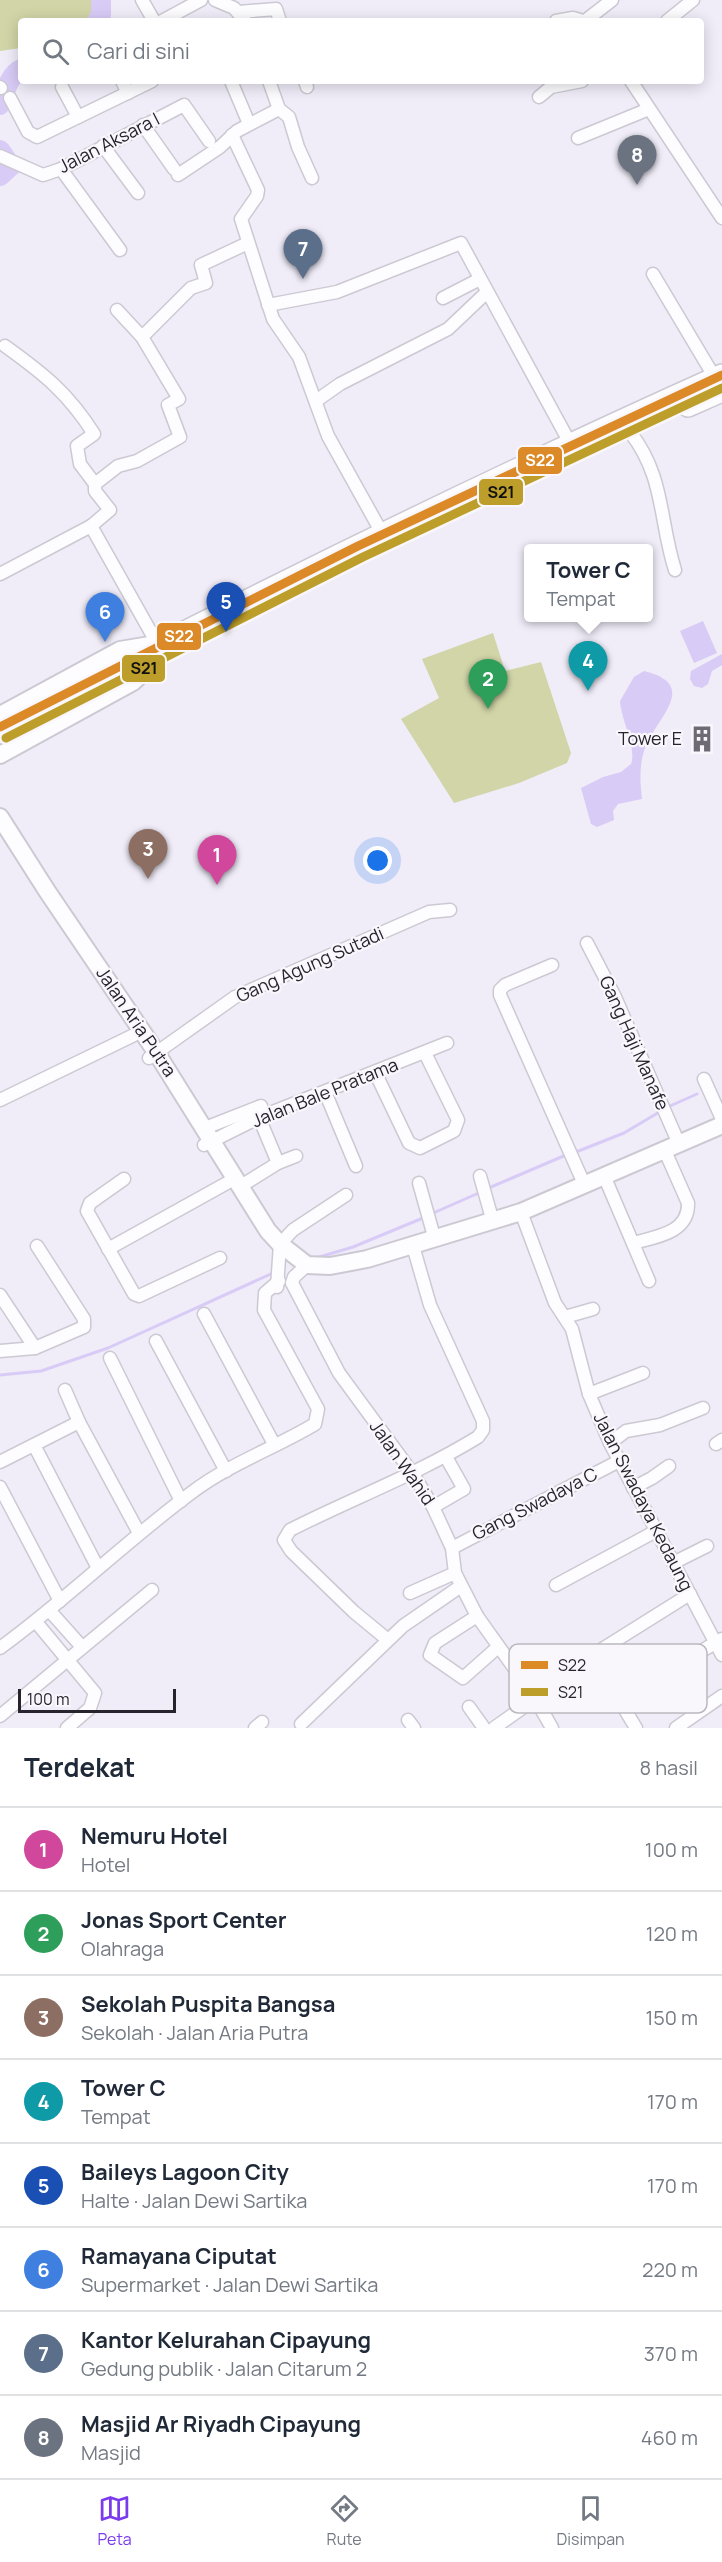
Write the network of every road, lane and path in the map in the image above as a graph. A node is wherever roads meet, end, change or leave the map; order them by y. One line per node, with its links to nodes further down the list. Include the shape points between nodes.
1 (142, 0): 7 (street)
2 (201, 0): 8 (street)
3 (215, 0): 6 (street)
4 (612, 0): 10 (street)
5 (693, 0): 11 (street)
6 (242, 16): 9 (street, via 276,9)
7 (152, 18)
8 (168, 18)
9 (279, 18)
10 (588, 18)
11 (671, 18)
12 (124, 84): 19 (street)
13 (146, 84): 19 (street)
14 (232, 84): 25 (street)
15 (270, 84): 23 (street)
16 (566, 84): 20 (street, via 551,87)
17 (633, 84): 22 (street)
18 (62, 87): 24 (street)
19 (128, 93): 24 (street)
20 (539, 97)
21 (10, 98): 24 (street, via 32,136)
22 (649, 109): 28 (street); 35 (street)
23 (279, 110): 27 (street); 33 (street, via 289,117)
24 (78, 117)
25 (247, 119)
26 (143, 125): 27 (street, via 176,172); 29 (street, Jalan Aksara I, via 183,105); 30 (street, Jalan Aksara I)
27 (232, 135): 36 (street, via 258,190 241,219)
28 (578, 138)
29 (209, 141)
30 (103, 146): 32 (street, Jalan Aksara I); 34 (street)
31 (1, 157): 32 (street, Jalan Aksara I, via 43,175)
32 (61, 169): 37 (street)
33 (312, 178)
34 (138, 193)
35 (722, 218)
36 (248, 243): 42 (street); 44 (street, via 201,265 206,283 191,288)
37 (120, 250)
38 (652, 274): 46 (street)
39 (480, 279): 40 (street); 41 (street); 42 (street, via 461,243 337,292)
40 (487, 292): 47 (street, via 448,329 340,384); 49 (street)
41 (443, 298)
42 (268, 305): 47 (street, via 298,357)
43 (117, 310): 44 (street)
44 (142, 337): 51 (street, via 179,399 168,405 180,437 137,461 118,466)
45 (4, 346): 51 (street, via 60,387 77,407 94,434 77,446 80,464)
46 (720, 382): 48 (highway); 49 (highway)
47 (316, 401): 53 (street, via 328,436)
48 (630, 432): 50 (highway); 54 (street, via 656,477)
49 (570, 443): 50 (highway)
50 (543, 463): 53 (highway); 56 (highway)
51 (95, 484): 52 (street, via 95,491 110,510)
52 (91, 526): 55 (street); 56 (street)
53 (382, 533): 56 (highway)
54 (675, 570)
55 (0, 574)
56 (159, 648): 57 (highway); 58 (main road, via 147,645 120,650); 61 (main road, via 133,682)
57 (135, 662): 59 (highway); 60 (highway)
58 (0, 715)
59 (0, 728)
60 (0, 741)
61 (0, 755)
62 (0, 817): 64 (main road, Jalan Aria Putra)
63 (0, 835): 64 (main road, Jalan Aria Putra)
64 (25, 865): 68 (main road, Jalan Aria Putra); 71 (main road, Jalan Aria Putra)
65 (450, 910): 71 (street, Gang Agung Sutadi, via 429,912 235,997)
66 (587, 942): 81 (street, Gang Haji Manafe, via 615,997)
67 (552, 964): 90 (street, via 505,985 500,995)
68 (134, 1035): 71 (main road, Jalan Aria Putra); 75 (street)
69 (447, 1042): 70 (street, Jalan Bale Pratama)
70 (425, 1053): 72 (street, Jalan Bale Pratama); 72 (street, via 458,1120 454,1131 420,1148 409,1143)
71 (152, 1055): 80 (main road, Jalan Aria Putra)
72 (375, 1072): 74 (street, Jalan Bale Pratama)
73 (704, 1079): 77 (street)
74 (326, 1092): 80 (street, Jalan Bale Pratama); 84 (street)
75 (0, 1100)
76 (261, 1106): 80 (street)
77 (722, 1119)
78 (722, 1125): 81 (main road)
79 (263, 1126): 83 (street)
80 (208, 1138): 88 (main road, Jalan Aria Putra)
81 (672, 1147): 86 (main road); 95 (street, Gang Haji Manafe, via 688,1203 684,1223)
82 (296, 1156): 83 (street)
83 (278, 1163): 88 (street)
84 (356, 1166)
85 (480, 1176): 93 (street)
86 (605, 1178): 90 (main road); 95 (street)
87 (124, 1179): 99 (street, via 87,1209)
88 (235, 1183): 96 (main road, Jalan Aria Putra, via 246,1215); 99 (street)
89 (419, 1183): 94 (street)
90 (585, 1186): 92 (main road)
91 (346, 1195): 96 (street, via 293,1230)
92 (521, 1212): 93 (main road); 106 (street, Jalan Swadaya Kedaung, via 555,1303)
93 (493, 1222): 94 (main road)
94 (435, 1240): 98 (main road)
95 (633, 1243): 102 (street)
96 (280, 1244): 101 (main road, Jalan Aria Putra); 118 (street, via 279,1281 264,1310 318,1415 315,1424)
97 (38, 1246): 108 (street, via 85,1323 80,1331)
98 (413, 1246): 101 (main road, via 330,1266); 119 (street, via 430,1305 484,1426 478,1437)
99 (108, 1249): 100 (street, via 137,1296)
100 (220, 1258)
101 (304, 1262): 124 (street, Jalan Wahid, via 292,1283 313,1328 339,1373)
102 (649, 1281)
103 (0, 1295): 108 (street)
104 (593, 1310): 106 (street)
105 (204, 1314): 118 (street)
106 (565, 1317): 113 (street, Jalan Swadaya Kedaung, via 572,1329)
107 (156, 1341): 123 (street)
108 (35, 1348): 109 (street)
109 (0, 1351)
110 (110, 1358): 127 (street)
111 (643, 1373): 113 (street)
112 (65, 1390): 115 (street)
113 (589, 1394): 116 (street, Jalan Swadaya Kedaung)
114 (703, 1408): 116 (street, via 660,1425 626,1431)
115 (79, 1422): 117 (street); 130 (street)
116 (610, 1443): 120 (street, Jalan Swadaya Kedaung)
117 (34, 1444): 121 (street); 134 (street)
118 (274, 1444): 123 (street)
119 (446, 1456): 124 (street); 128 (street, via 464,1489)
120 (619, 1461): 126 (street, Jalan Swadaya Kedaung); 132 (street, Gang Swadaya C)
121 (0, 1462)
122 (669, 1466): 126 (street)
123 (226, 1471): 127 (street)
124 (413, 1474): 128 (street, Jalan Wahid); 145 (street, via 363,1493 290,1530 284,1540 354,1612)
125 (0, 1487): 141 (street)
126 (633, 1488): 129 (street, Jalan Swadaya Kedaung)
127 (181, 1501): 130 (street)
128 (433, 1507): 132 (street, Jalan Wahid)
129 (656, 1531): 133 (street, Jalan Swadaya Kedaung); 136 (street)
130 (139, 1533): 134 (street)
131 (707, 1546): 133 (street)
132 (452, 1548): 135 (street, Jalan Wahid)
133 (673, 1563): 140 (street, Jalan Swadaya Kedaung)
134 (98, 1568): 141 (street)
135 (455, 1573): 137 (street, Jalan Wahid); 139 (street)
136 (556, 1585)
137 (461, 1586): 143 (street, Jalan Wahid); 145 (street)
138 (152, 1590): 148 (street)
139 (410, 1593)
140 (690, 1594): 146 (street, Jalan Swadaya Kedaung); 147 (street)
141 (60, 1601): 142 (street)
142 (48, 1610): 144 (street); 148 (street)
143 (477, 1616): 149 (street, Jalan Wahid); 149 (street, via 435,1643 430,1655 463,1678)
144 (36, 1622): 150 (street); 152 (street)
145 (388, 1640): 162 (street)
146 (719, 1641): 151 (street, Jalan Swadaya Kedaung)
147 (612, 1644)
148 (82, 1647): 152 (street)
149 (498, 1647): 153 (street, Jalan Wahid)
150 (0, 1648)
151 (722, 1655)
152 (68, 1660): 161 (street); 163 (street, via 95,1696 90,1708)
153 (509, 1662)
154 (722, 1696): 155 (street)
155 (707, 1706)
156 (469, 1707): 164 (street)
157 (513, 1713): 165 (street)
158 (544, 1713): 166 (street, Jalan Wahid)
159 (628, 1713): 167 (street)
160 (698, 1713): 168 (street)
161 (0, 1716)
162 (301, 1724)
163 (67, 1728)
164 (484, 1728)
165 (494, 1728)
166 (552, 1728)
167 (636, 1728)
168 (676, 1728)

